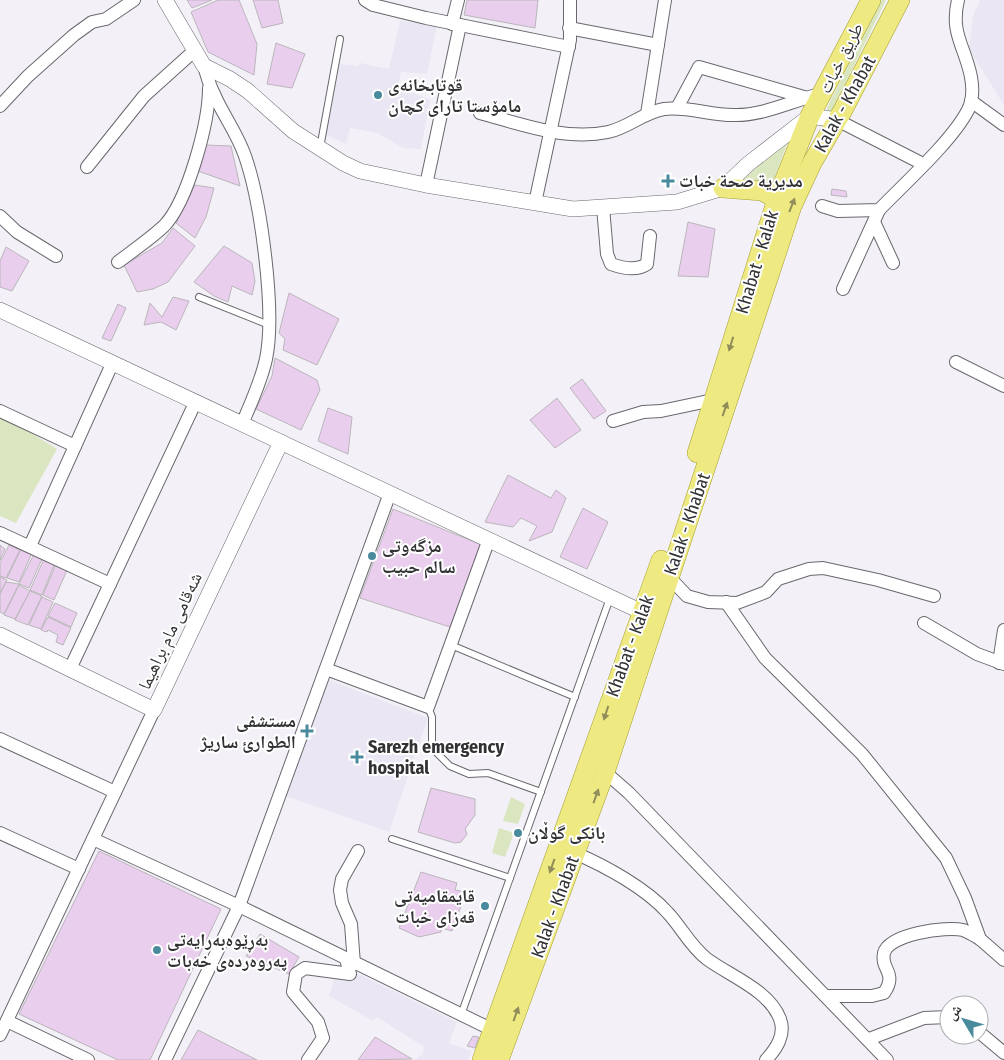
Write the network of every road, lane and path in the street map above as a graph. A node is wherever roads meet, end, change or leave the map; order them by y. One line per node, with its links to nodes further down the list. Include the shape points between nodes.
1 (134, 0): 21 (street, via 74,35)
2 (165, 0): 15 (street)
3 (364, 0): 10 (street, via 373,6)
4 (458, 0): 10 (street)
5 (570, 0): 11 (street)
6 (665, 0): 13 (street)
7 (871, 0): 18 (main road, طريق خبات)
8 (900, 0): 26 (main road, Kalak - Khabat)
9 (958, 0): 20 (street, via 955,26 972,77)
10 (456, 24): 14 (street); 32 (street)
11 (570, 28): 13 (street); 14 (street)
12 (340, 39): 29 (lane)
13 (658, 45): 24 (street)
14 (569, 47): 28 (street)
15 (194, 51): 16 (street); 31 (street, via 144,96)
16 (204, 66): 17 (street); 29 (street, via 248,91 293,131)
17 (210, 83): 43 (street, via 206,122 179,202 164,225); 48 (street, via 236,134 250,172 262,245)
18 (824, 93): 19 (street); 25 (main road, طريق خبات)
19 (804, 97): 22 (street, via 761,113 709,114); 22 (street, via 699,67)
20 (971, 100): 27 (street); 30 (street, via 969,110)
21 (0, 106)
22 (677, 108): 24 (street)
23 (480, 113): 28 (street)
24 (647, 114): 28 (street, via 609,132)
25 (810, 116): 26 (street); 33 (street, via 748,164); 34 (main road, Khabat - Kalak)
26 (837, 120): 30 (street); 63 (main road, Kalak - Khabat, one-way to 26, via 792,206)
27 (1004, 125)
28 (551, 132): 35 (street)
29 (320, 149): 32 (street, via 360,170)
30 (923, 164): 38 (street)
31 (87, 167)
32 (426, 185): 35 (street)
33 (723, 188): 34 (main road, via 762,191); 37 (street, via 677,202)
34 (777, 199): 52 (main road, Khabat - Kalak, one-way to 52)
35 (534, 203): 37 (street, via 573,209)
36 (822, 206): 38 (street, via 838,211)
37 (603, 207): 41 (street, via 607,254 611,264 641,268 647,264)
38 (880, 210): 40 (street)
39 (0, 216): 42 (street, via 17,232)
40 (875, 224): 44 (street); 45 (street, via 867,233)
41 (650, 236)
42 (56, 256)
43 (118, 262)
44 (893, 264)
45 (843, 289)
46 (199, 296): 48 (lane)
47 (0, 310): 50 (street)
48 (269, 325): 56 (street, via 263,369)
49 (956, 362): 51 (street)
50 (112, 364): 53 (street); 58 (street)
51 (1004, 386)
52 (713, 400): 55 (street, via 643,412); 68 (main road, Khabat - Kalak, via 680,508)
53 (196, 401): 56 (street); 64 (street)
54 (0, 410): 58 (street)
55 (613, 421)
56 (242, 424): 57 (street)
57 (281, 442): 59 (street); 78 (street, شەقامی مام براهیما)
58 (75, 446): 62 (street)
59 (390, 493): 61 (street); 75 (street)
60 (0, 533): 62 (street)
61 (489, 539): 66 (street); 72 (street)
62 (30, 546): 64 (street)
63 (669, 577): 67 (street, via 687,596 708,602); 80 (main road, Kalak - Khabat)
64 (110, 584): 74 (street)
65 (934, 596): 67 (street, via 823,568 798,572 778,580 766,592 750,599)
66 (611, 597): 68 (street); 76 (lane)
67 (726, 602): 91 (street, via 765,658 862,754 946,858 966,898)
68 (642, 612): 98 (main road, Khabat - Kalak, one-way to 98)
69 (924, 623): 73 (street, via 977,654)
70 (1004, 630): 73 (street)
71 (0, 635): 74 (street, شەقامی مام براهیما)
72 (451, 645): 76 (lane); 77 (street)
73 (1002, 664)
74 (70, 669): 78 (street, شەقامی مام براهیما)
75 (326, 669): 77 (street); 90 (street)
76 (575, 697): 82 (lane)
77 (428, 708): 82 (lane, via 432,717 432,748 450,766 469,774 488,773)
78 (154, 710): 81 (street)
79 (0, 739): 81 (street)
80 (605, 772): 87 (main road, Kalak - Khabat, one-way to 80); 94 (street)
81 (115, 792): 84 (street)
82 (541, 792): 89 (lane)
83 (0, 832): 88 (street)
84 (93, 839): 88 (street); 90 (street)
85 (392, 839): 89 (lane)
86 (358, 851): 93 (street, via 342,879 340,890 351,924)
87 (575, 853): 98 (main road, Kalak - Khabat, one-way to 87); 102 (street, via 600,864 668,912 696,949 772,1006 780,1020 781,1039)
88 (79, 868): 97 (street)
89 (510, 878): 95 (lane)
90 (239, 906): 93 (street); 104 (street)
91 (980, 939): 92 (street); 94 (street, via 963,930 898,937 886,947 883,955 891,976 884,993)
92 (1004, 960)
93 (350, 962): 95 (street); 105 (street, via 350,974 305,968 296,974 294,992 318,1022 323,1038)
94 (826, 996): 99 (street)
95 (461, 1015): 98 (street)
96 (939, 1017): 99 (street, via 924,1018)
97 (3, 1026): 103 (street)
98 (500, 1034): 106 (main road, Khabat - Kalak); 107 (main road, Kalak - Khabat)
99 (869, 1039): 108 (street)
100 (989, 1040): 101 (street)
101 (1004, 1052)
102 (772, 1057)
103 (88, 1060)
104 (165, 1060)
105 (308, 1060)
106 (482, 1060)
107 (499, 1060)
108 (887, 1060)

